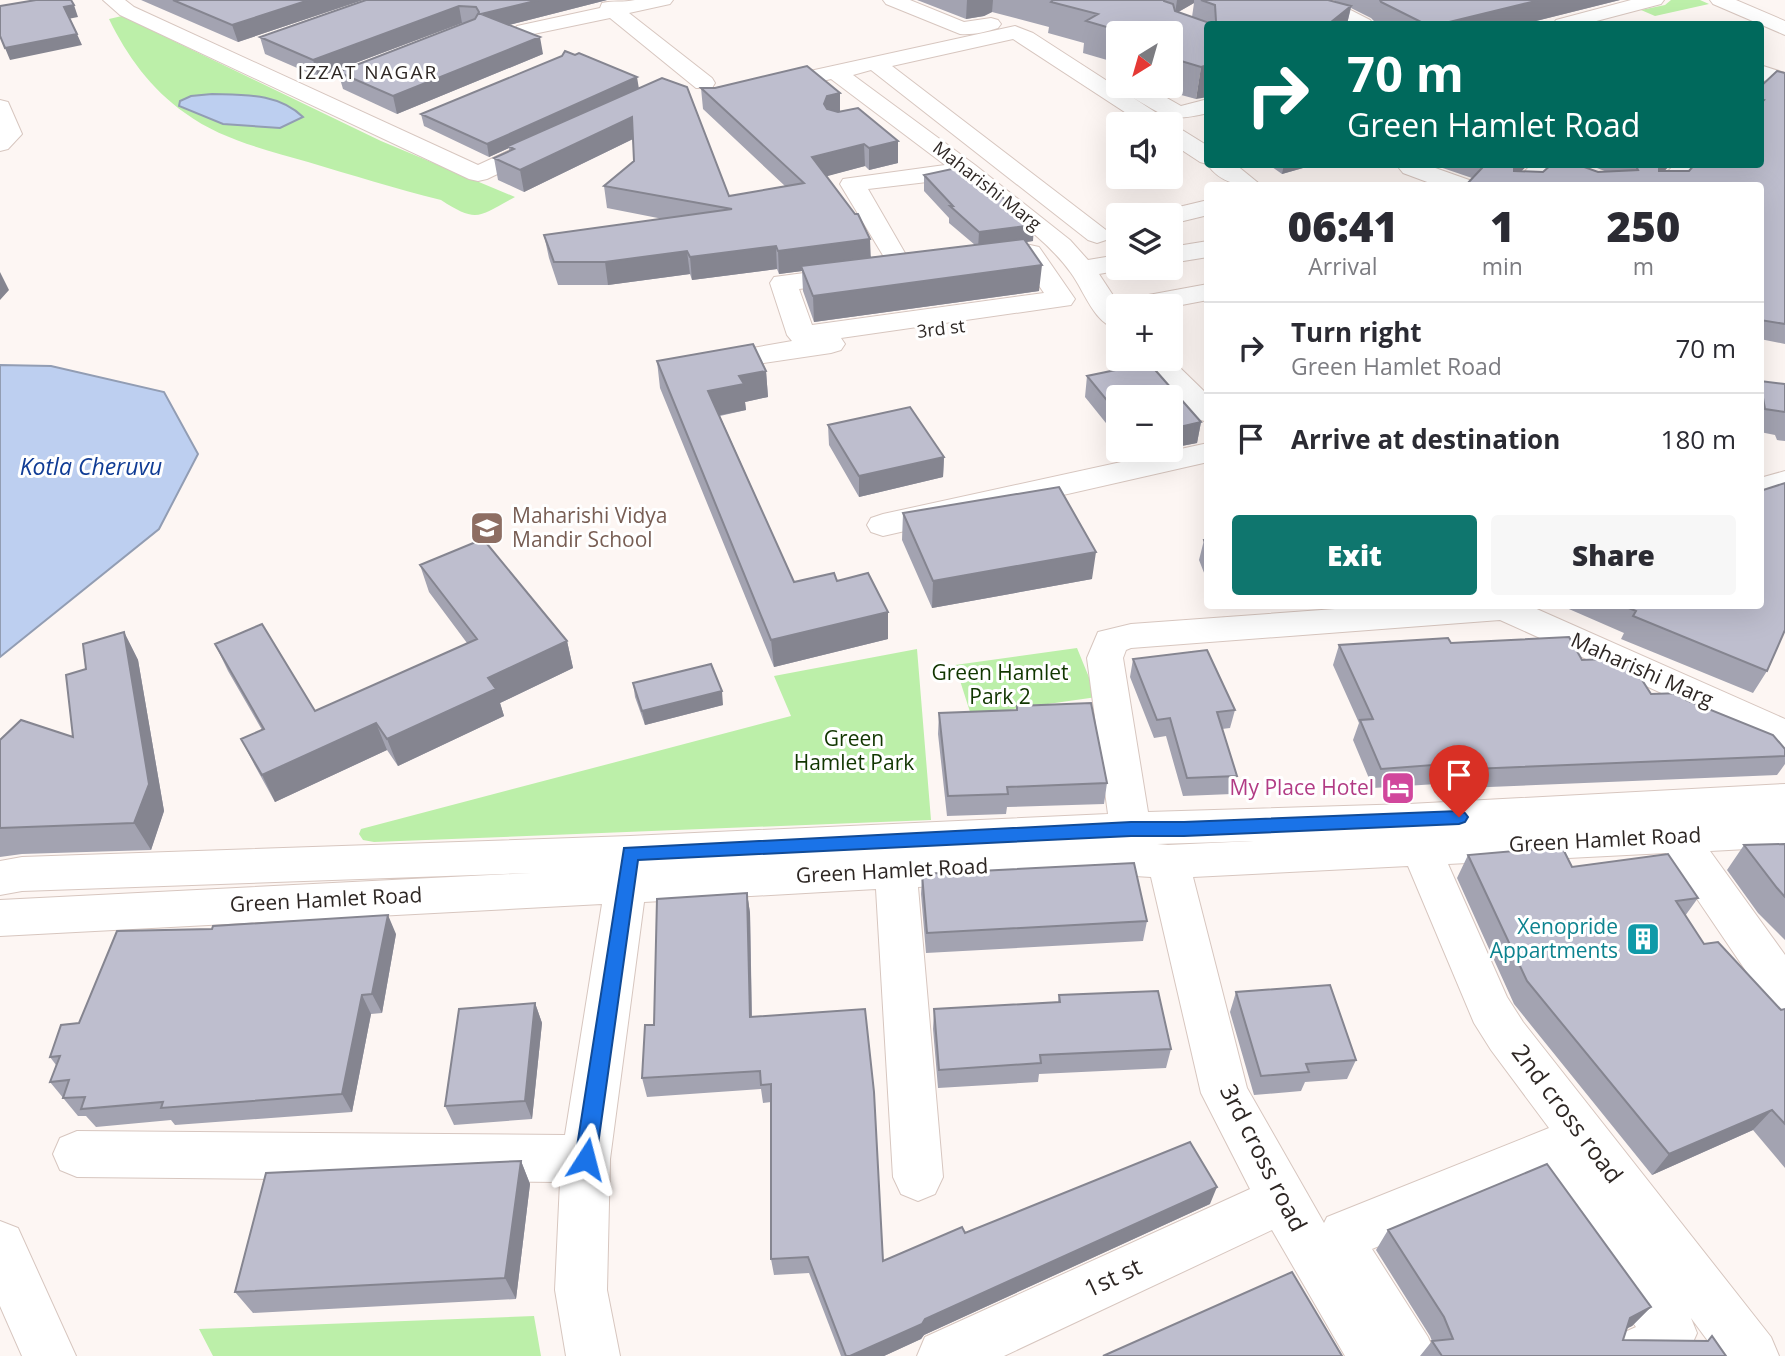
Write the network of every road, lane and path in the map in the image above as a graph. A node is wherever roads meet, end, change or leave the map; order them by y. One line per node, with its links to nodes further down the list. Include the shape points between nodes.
1 (113, 0): 15 (street)
2 (663, 0): 8 (street)
3 (893, 0): 18 (street, via 960,28 1010,19 1024,21)
4 (1316, 0): 10 (street)
5 (1654, 0): 11 (street)
6 (1720, 0): 9 (street)
7 (1785, 8): 9 (street)
8 (612, 9): 13 (street); 21 (street)
9 (1761, 18): 12 (street)
10 (1357, 21)
11 (1574, 21)
12 (1785, 29)
13 (524, 30)
14 (252, 49): 15 (street)
15 (227, 58): 24 (street)
16 (874, 62): 17 (street); 29 (street, via 1015,33); 34 (street)
17 (834, 71): 23 (street); 28 (street, Maharishi Marg)
18 (1106, 72)
19 (1764, 73): 20 (street)
20 (1785, 81)
21 (704, 83)
22 (329, 84): 24 (street)
23 (743, 93)
24 (303, 94): 32 (street)
25 (1150, 98): 27 (street, via 1178,113)
26 (0, 107): 36 (street, via 9,134)
27 (1204, 107)
28 (891, 112): 30 (street); 37 (street, Maharishi Marg)
29 (1140, 112)
30 (865, 118)
31 (408, 121): 32 (street)
32 (384, 131): 33 (street, via 478,174)
33 (566, 133)
34 (972, 138): 37 (street); 50 (street)
35 (1183, 141): 38 (street)
36 (0, 144)
37 (937, 147): 43 (street, Maharishi Marg)
38 (1204, 154)
39 (1225, 168): 44 (street)
40 (1411, 168): 45 (street)
41 (1552, 168): 46 (street)
42 (1685, 168): 47 (street)
43 (967, 170): 52 (street, Maharishi Marg); 55 (street, via 852,184)
44 (1244, 182)
45 (1451, 182)
46 (1529, 182)
47 (1670, 182)
48 (1204, 208): 49 (street)
49 (1183, 213)
50 (1106, 231)
51 (1106, 233): 52 (street)
52 (1061, 245): 57 (street, Maharishi Marg)
53 (1204, 250): 54 (street)
54 (1183, 253)
55 (897, 258)
56 (1106, 265): 57 (street)
57 (1082, 269): 60 (street, Maharishi Marg)
58 (1204, 293): 59 (street)
59 (1183, 297)
60 (1106, 306)
61 (1106, 315): 62 (street, 3rd st)
62 (924, 324): 62 (street, via 801,335 783,283 1030,253 1061,299); 63 (street, 3rd st)
63 (766, 354)
64 (1186, 367): 65 (street)
65 (1204, 405)
66 (1204, 453): 69 (street)
67 (1785, 481): 68 (street)
68 (1764, 487)
69 (883, 525)
70 (1476, 609): 77 (street, 3rd cross road, via 1111,641 1105,658)
71 (1506, 609): 72 (street, Maharishi Marg)
72 (1785, 735)
73 (1785, 800): 77 (street, Green Hamlet Road, via 1409,820)
74 (1785, 831): 75 (street, Green Hamlet Road)
75 (1677, 836): 76 (street, Green Hamlet Road); 82 (street)
76 (1421, 849): 77 (street, Green Hamlet Road); 83 (street, 2nd cross road, via 1490,1009)
77 (1145, 850): 78 (street, Green Hamlet Road); 79 (street, Green Hamlet Road); 87 (street, 3rd cross road, via 1225,1093)
78 (629, 868): 79 (street, Green Hamlet Road); 80 (street, Green Hamlet Road, via 22,874); 81 (street, Green Hamlet Road); 85 (street)
79 (896, 872): 86 (street)
80 (0, 878)
81 (0, 918)
82 (1785, 991)
83 (1563, 1146): 93 (street, via 1345,1235 1345,1251); 94 (street, via 1670,1333 1667,1340); 95 (street, 2nd cross road)
84 (77, 1154): 85 (street)
85 (586, 1159): 90 (street, via 582,1290)
86 (918, 1177)
87 (1282, 1200): 91 (street, 1st st); 92 (street, 3rd cross road)
88 (0, 1246): 89 (street)
89 (49, 1356)
90 (593, 1356)
91 (944, 1356)
92 (1375, 1356)
93 (1409, 1356)
94 (1633, 1356)
95 (1752, 1356)

